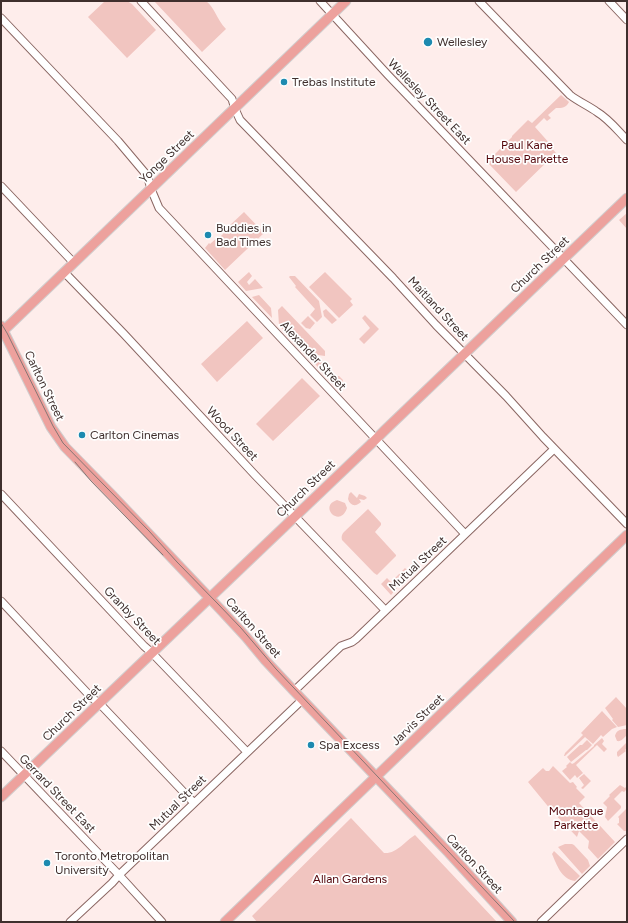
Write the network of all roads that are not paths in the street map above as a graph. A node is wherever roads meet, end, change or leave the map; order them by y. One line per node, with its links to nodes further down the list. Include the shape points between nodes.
1 (141, 1): 9 (street, Maitland Street, via 232,99)
2 (320, 1): 6 (street, Wellesley Street East)
3 (346, 1): 6 (main road, Yonge Street)
4 (479, 1): 10 (street, via 570,95 599,112)
5 (609, 1): 8 (street)
6 (332, 14): 9 (main road, Yonge Street); 14 (street, Wellesley Street East)
7 (1, 18): 12 (street, Alexander Street, via 118,141 145,173)
8 (627, 20)
9 (235, 108): 12 (main road, Yonge Street); 19 (street, Maitland Street, via 240,120)
10 (627, 140)
11 (1, 186): 15 (street)
12 (151, 189): 15 (main road, Yonge Street); 20 (street, Alexander Street, via 159,208)
13 (627, 198): 14 (main road, Church Street)
14 (564, 259): 17 (street, Wellesley Street East); 19 (main road, Church Street)
15 (73, 262): 16 (main road, Yonge Street)
16 (64, 272): 18 (main road, Yonge Street); 23 (street, Wood Street)
17 (627, 325)
18 (2, 330): 27 (main road, Carlton Street, via 60,441)
19 (464, 354): 20 (main road, Church Street); 21 (street, Maitland Street)
20 (377, 439): 23 (main road, Church Street); 25 (street, Alexander Street)
21 (554, 449): 24 (street, Maitland Street); 25 (street, Mutual Street)
22 (1, 494): 30 (street, Granby Street)
23 (295, 516): 27 (main road, Church Street); 29 (street, Wood Street)
24 (627, 524)
25 (465, 534): 29 (street, Mutual Street)
26 (627, 535): 37 (main road, Jarvis Street)
27 (210, 598): 30 (main road, Church Street); 31 (main road, Carlton Street)
28 (1, 601): 33 (street)
29 (385, 610): 31 (street, Mutual Street, via 354,640 341,646)
30 (152, 653): 33 (main road, Church Street); 35 (street, Granby Street)
31 (294, 691): 32 (main road, Carlton Street)
32 (302, 700): 35 (street, Mutual Street); 37 (main road, Carlton Street)
33 (99, 703): 36 (main road, Church Street); 39 (street)
34 (1, 751): 36 (street, Gerrard Street East)
35 (248, 752): 39 (street, Mutual Street)
36 (24, 775): 38 (main road, Church Street); 41 (street, Gerrard Street East)
37 (376, 777): 44 (main road, Jarvis Street); 45 (main road, Carlton Street)
38 (1, 797)
39 (194, 802): 41 (street, Mutual Street)
40 (627, 840): 46 (street)
41 (119, 874): 42 (street, Mutual Street); 43 (street, Gerrard Street East)
42 (70, 922)
43 (162, 922)
44 (225, 922)
45 (512, 922)
46 (541, 922)

